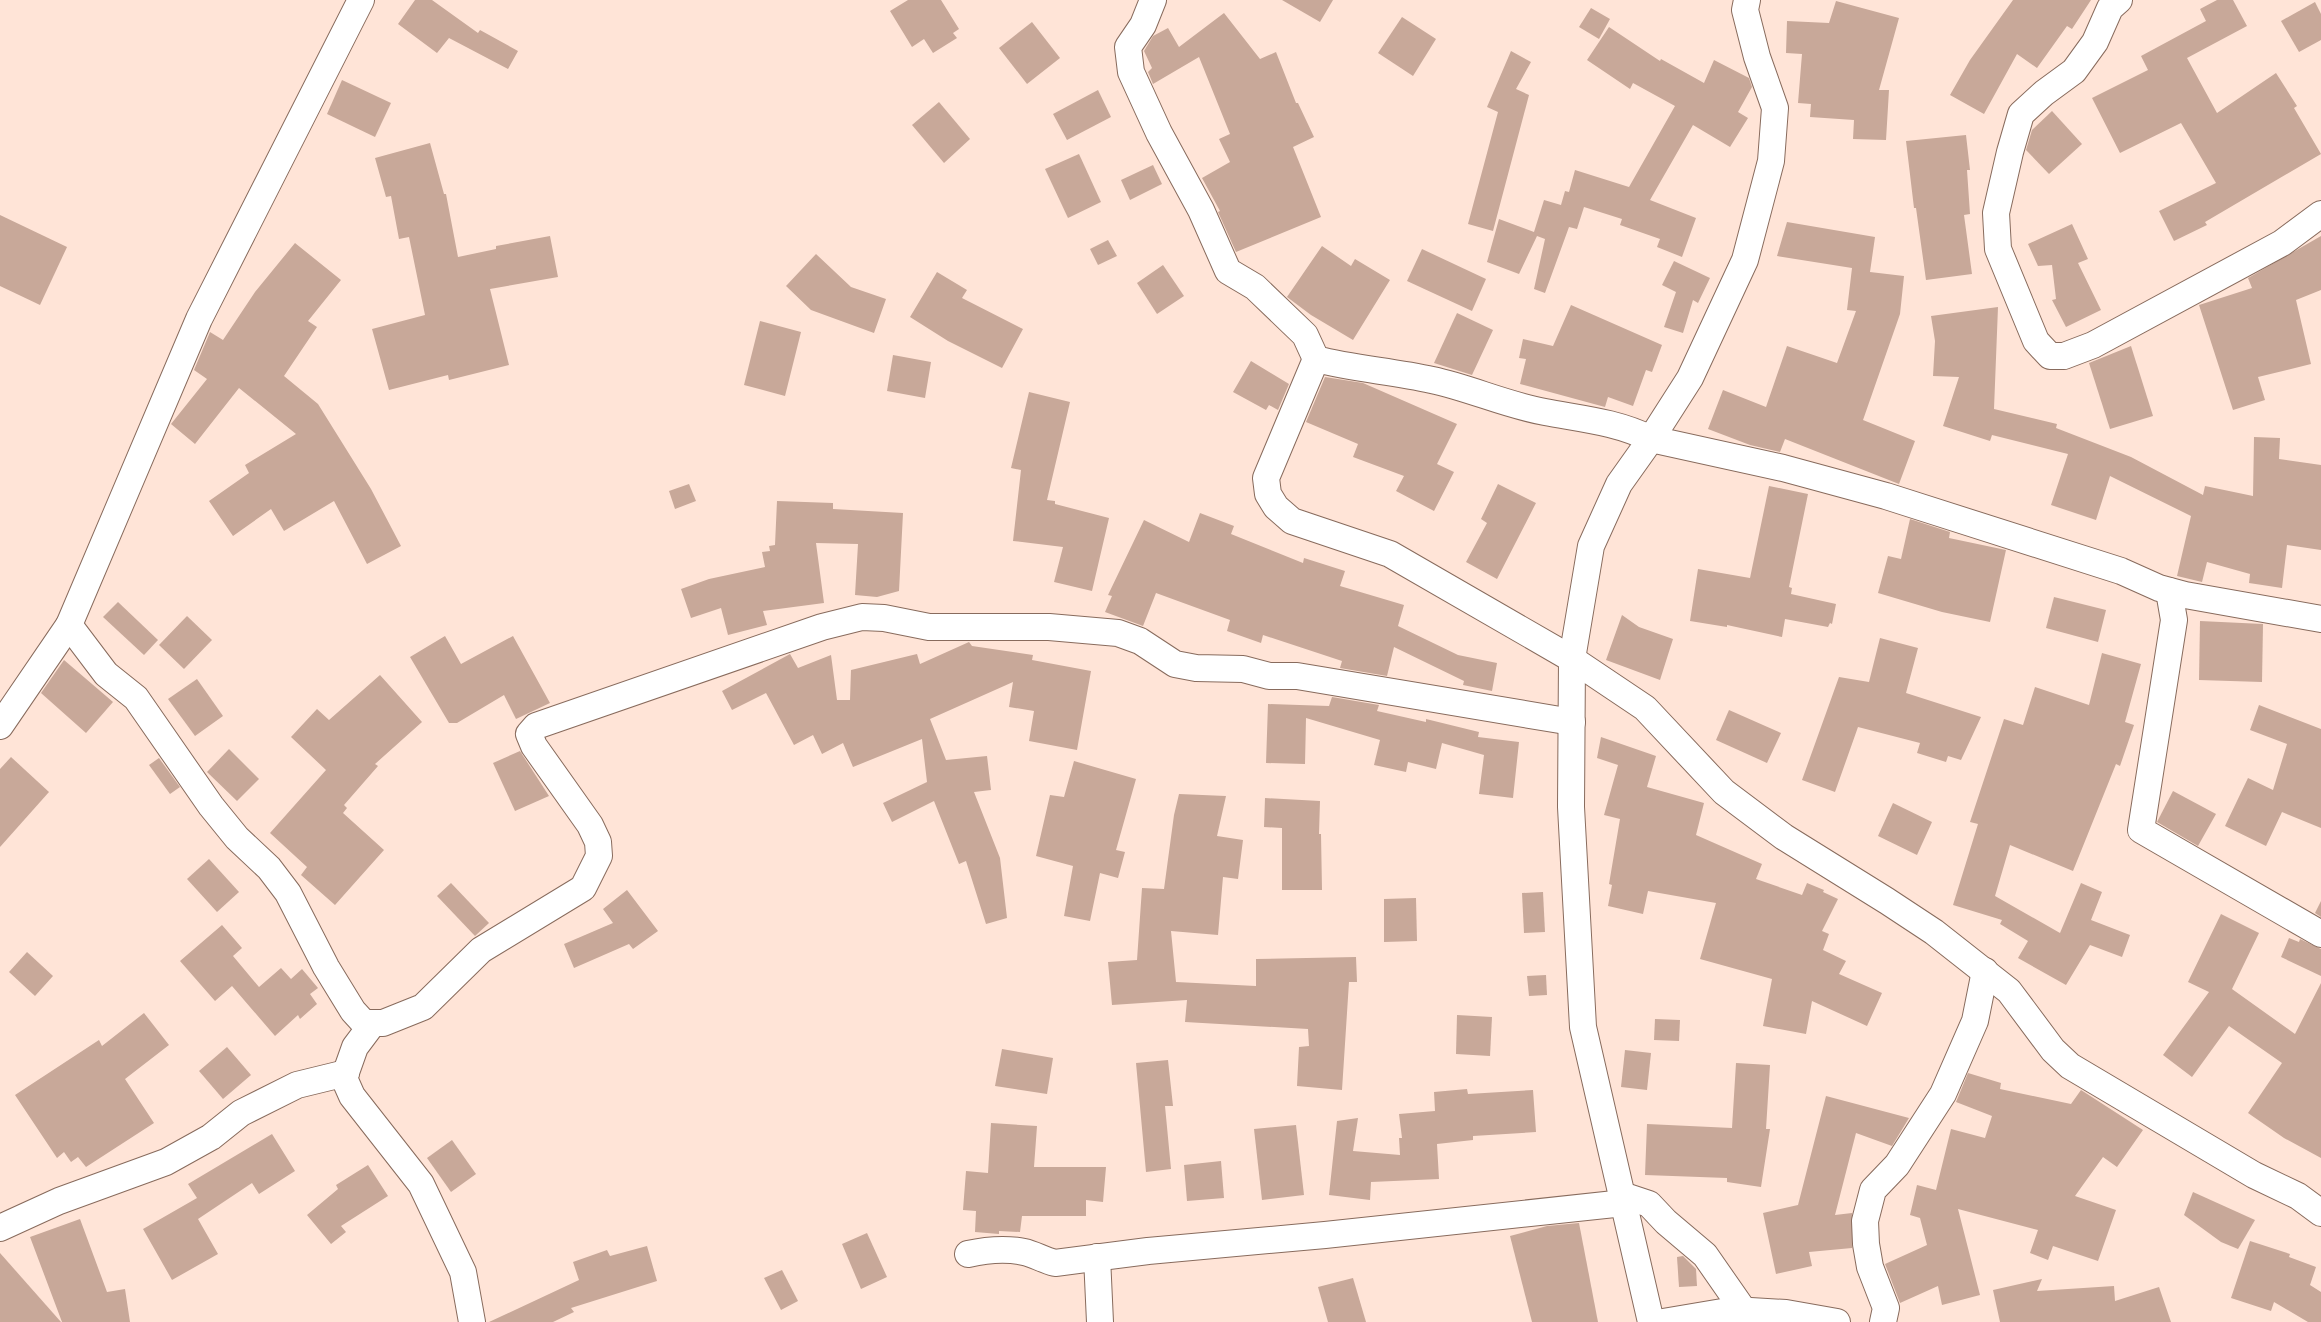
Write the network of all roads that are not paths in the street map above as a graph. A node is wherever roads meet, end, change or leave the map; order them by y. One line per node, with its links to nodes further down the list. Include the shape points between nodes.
1 (361, 0): 10 (street, via 199,319)
2 (1153, 0): 6 (street, via 1143,25 1128,47 1131,72 1228,271 1255,287 1305,335)
3 (1747, 0): 7 (street, via 1745,10 1757,57 1775,108 1771,161 1745,260 1690,378)
4 (2119, 0): 5 (street, via 2110,8 2095,42 2074,71 2021,114 1996,213 1998,249 2036,341 2050,356 2064,356 2093,345 2282,243)
5 (2321, 214)
6 (1316, 359): 7 (street, via 1433,380 1497,400 1632,429); 11 (street, via 1266,478 1268,494 1276,507 1292,521 1390,554)
7 (1651, 439): 8 (street, via 1783,468 1886,496 2121,571); 11 (street, via 1618,484 1591,546)
8 (2169, 591): 9 (street); 14 (street, via 2174,620 2141,830)
9 (2321, 619)
10 (69, 625): 13 (street); 16 (street, via 106,674 136,698 176,758 237,838 274,874 288,893 353,1011 364,1023)
11 (1572, 660): 12 (street); 15 (street, via 1645,708 1724,792 1784,837 1888,901)
12 (1572, 722): 16 (street, via 1297,676 1269,676 1243,669 1175,664 1140,641 1118,633 1049,627 929,628 884,618 862,617 822,627 536,726 529,734 534,746 590,825 598,842 599,856 593,872 583,888 481,950 423,1007 383,1023); 18 (street, via 1571,808 1583,1027)
13 (0, 726)
14 (2321, 934)
15 (1985, 971): 19 (street, via 2009,991 2053,1050 2070,1066 2254,1175 2298,1196); 29 (street, via 1974,1021 1943,1094 1897,1164 1873,1190 1865,1221 1866,1244 1870,1267 1886,1308)
16 (373, 1023): 17 (street, via 354,1047)
17 (346, 1073): 20 (street, via 297,1085 241,1113 211,1137 166,1162 59,1201); 24 (street, via 344,1078 352,1096 422,1184 462,1272)
18 (1623, 1199): 22 (street); 23 (street, via 1649,1204 1706,1255); 26 (street)
19 (2321, 1213)
20 (0, 1228)
21 (968, 1254): 22 (street, via 990,1249 1026,1252 1054,1263)
22 (1097, 1257): 25 (street)
23 (1744, 1311): 27 (street); 28 (street, via 1786,1313)
24 (472, 1322)
25 (1100, 1322)
26 (1651, 1322)
27 (1663, 1322)
28 (1837, 1322)
29 (1883, 1322)

